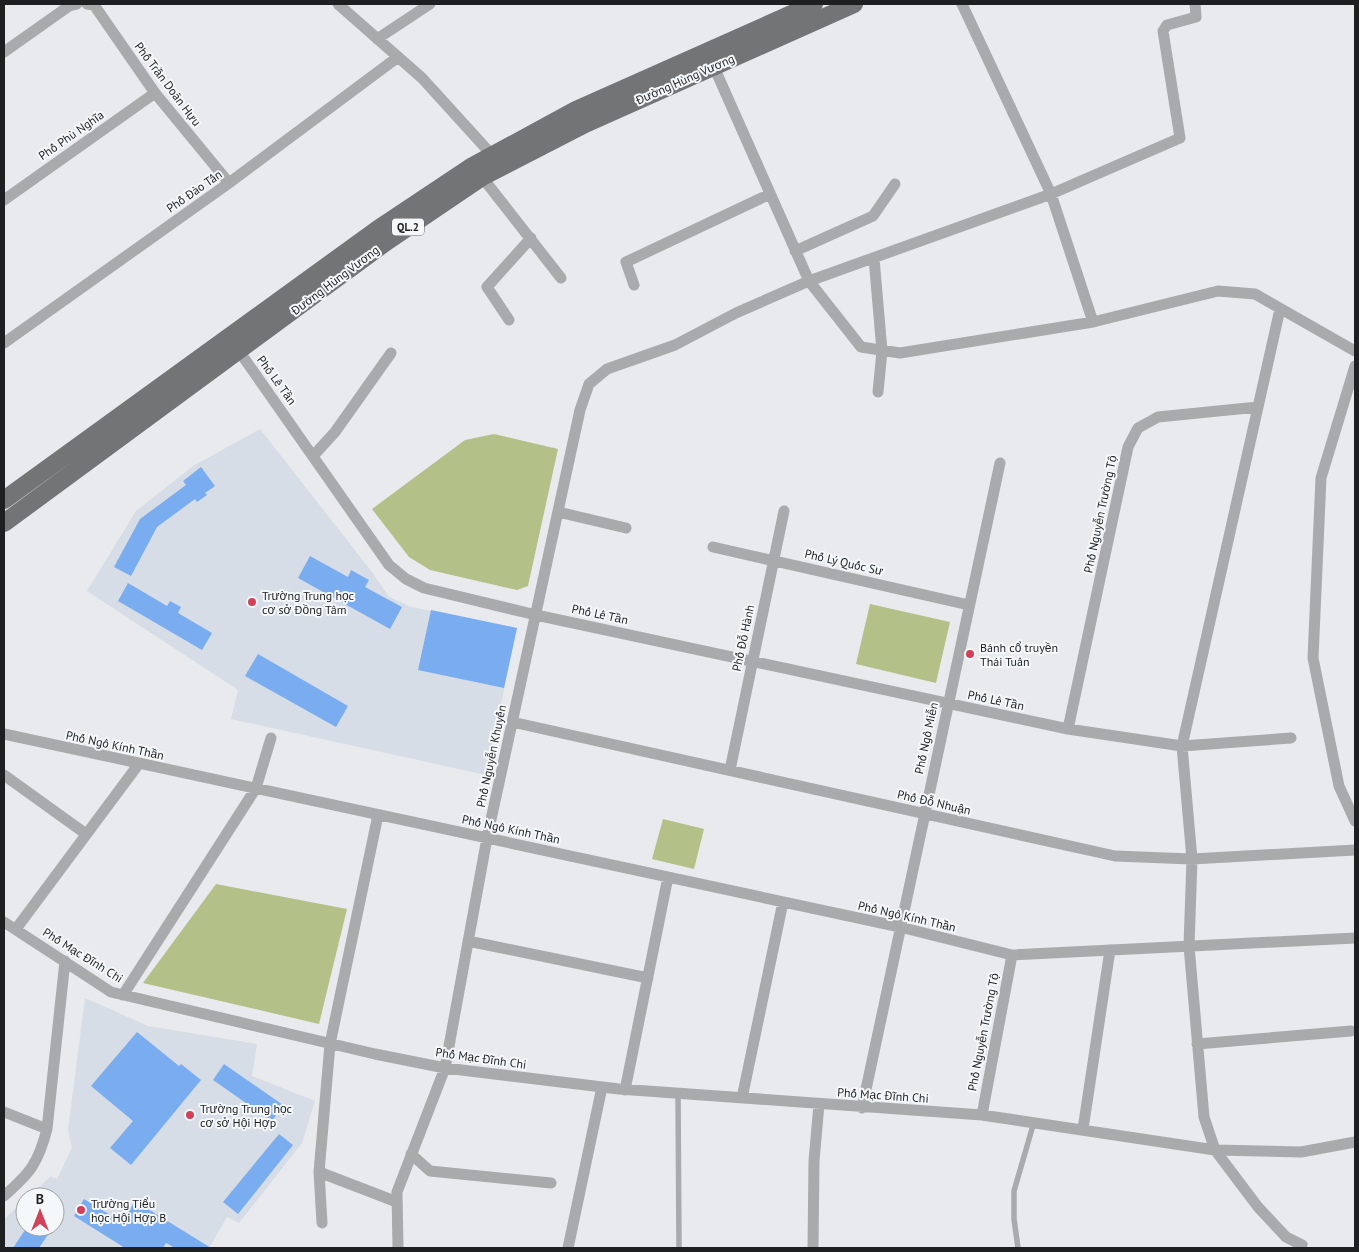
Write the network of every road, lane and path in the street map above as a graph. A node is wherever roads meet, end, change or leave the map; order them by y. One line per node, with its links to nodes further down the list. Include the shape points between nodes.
1 (77, 4): 10 (street, via 69,6)
2 (87, 4): 13 (street, Phố Trần Doãn Hựu, via 94,5)
3 (338, 4): 9 (street)
4 (430, 4): 9 (street)
5 (814, 4): 14 (main road, Đường Hùng Vương / QL.2, via 576,110)
6 (854, 4): 12 (main road, Đường Hùng Vương / QL.2)
7 (962, 4): 19 (street)
8 (1195, 4): 19 (street, Phố Nguyễn Khuyến, via 1196,17 1167,25 1163,31 1180,138)
9 (377, 39): 11 (street)
10 (4, 52)
11 (398, 57): 14 (street, via 422,78); 16 (street, Phố Đào Tấn)
12 (714, 67): 14 (main road, Đường Hùng Vương / QL.2); 18 (street)
13 (155, 93): 16 (street, Phố Trần Doãn Hựu); 20 (street, Phố Phù Nghĩa)
14 (497, 161): 15 (main road, Đường Hùng Vương / QL.2); 40 (main road, Đường Hùng Vương / QL.2, via 378,229)
15 (482, 177): 21 (street); 31 (main road, Đường Hùng Vương / QL.2, via 386,242)
16 (229, 183): 30 (street, Phố Đào Tấn)
17 (895, 184): 22 (street, via 873,216)
18 (770, 194): 22 (street); 26 (street, via 626,262)
19 (1051, 194): 23 (street, Phố Nguyễn Khuyến); 29 (street)
20 (4, 200)
21 (531, 238): 24 (street); 28 (street, via 487,287)
22 (795, 251): 25 (street)
23 (874, 258): 25 (street, Phố Nguyễn Khuyến); 32 (street)
24 (561, 278)
25 (809, 281): 32 (street, via 861,347); 42 (street, Phố Nguyễn Khuyến, via 736,313 675,345 607,369 589,384)
26 (634, 285)
27 (1280, 309): 29 (street, via 1255,294 1218,291); 33 (street); 37 (street)
28 (509, 320)
29 (1093, 322): 32 (street, via 900,353)
30 (4, 343)
31 (239, 351): 38 (street, Phố Lê Tần); 43 (main road, Đường Hùng Vương / QL.2)
32 (882, 351): 36 (street)
33 (1355, 351)
34 (391, 353): 38 (street, via 335,432)
35 (1355, 366): 63 (street, via 1320,478 1313,658 1338,786)
36 (878, 392)
37 (1258, 406): 52 (street, Phố Nguyễn Trường Tộ, via 1158,417 1138,428 1128,447); 56 (street)
38 (314, 455): 48 (street, Phố Lê Tần, via 389,564 406,579 424,588)
39 (1000, 463): 47 (street, Phố Ngô Miễn)
40 (4, 500)
41 (784, 511): 46 (street, Phố Đỗ Hành)
42 (558, 512): 44 (street); 48 (street, Phố Nguyễn Khuyến)
43 (4, 523)
44 (626, 528)
45 (713, 547): 46 (street, Phố Lý Quốc Sư)
46 (774, 561): 47 (street, Phố Lý Quốc Sư); 49 (street, Phố Đỗ Hành)
47 (969, 605): 50 (street, Phố Ngô Miễn)
48 (536, 614): 49 (street, Phố Lê Tần); 51 (street, Phố Nguyễn Khuyến)
49 (752, 661): 50 (street, Phố Lê Tần); 58 (street, Phố Đỗ Hành)
50 (948, 704): 52 (street, Phố Lê Tần); 61 (street, Phố Ngô Miễn)
51 (512, 722): 58 (street, Phố Đỗ Nhuận); 65 (street, Phố Nguyễn Khuyến)
52 (1068, 729): 56 (street, Phố Lê Tần)
53 (4, 734): 57 (street, Phố Ngô Kính Thần)
54 (271, 738): 60 (street)
55 (1291, 738): 56 (street, Phố Lê Tần)
56 (1182, 746): 67 (street)
57 (138, 765): 60 (street, Phố Ngô Kính Thần); 64 (street)
58 (730, 770): 61 (street, Phố Đỗ Nhuận)
59 (4, 775): 64 (street)
60 (256, 788): 62 (street, Phố Ngô Kính Thần); 80 (street)
61 (924, 813): 67 (street, Phố Đỗ Nhuận, via 1115,856); 71 (street, Phố Ngô Miễn)
62 (378, 815): 65 (street, Phố Ngô Kính Thần); 82 (street)
63 (1355, 821)
64 (86, 834): 72 (street)
65 (487, 838): 68 (street, Phố Ngô Kính Thần); 74 (street, Phố Nguyễn Khuyến)
66 (1355, 850): 67 (street, Phố Đỗ Nhuận)
67 (1192, 859): 75 (street)
68 (668, 877): 69 (street, Phố Ngô Kính Thần); 79 (street)
69 (782, 902): 71 (street, Phố Ngô Kính Thần); 88 (street)
70 (4, 922): 72 (street, Phố Mạc Đĩnh Chi)
71 (900, 927): 77 (street, Phố Ngô Kính Thần); 90 (street, Phố Ngô Miễn)
72 (16, 929): 78 (street, Phố Mạc Đĩnh Chi)
73 (1355, 938): 75 (street, Phố Ngô Kính Thần)
74 (468, 941): 79 (street); 84 (street, Phố Nguyễn Khuyến)
75 (1189, 946): 76 (street, Phố Ngô Kính Thần); 83 (street)
76 (1110, 950): 77 (street, Phố Ngô Kính Thần); 95 (street)
77 (1012, 955): 92 (street, Phố Nguyễn Trường Tộ)
78 (65, 961): 80 (street, Phố Mạc Đĩnh Chi, via 111,992); 94 (street)
79 (648, 978): 86 (street)
80 (123, 995): 82 (street, Phố Mạc Đĩnh Chi)
81 (1351, 1031): 83 (street)
82 (330, 1044): 84 (street, Phố Mạc Đĩnh Chi); 99 (street)
83 (1198, 1044): 97 (street, via 1204,1117)
84 (445, 1068): 85 (street, Phố Mạc Đĩnh Chi); 98 (street, Phố Nguyễn Khuyến)
85 (602, 1087): 86 (street, Phố Mạc Đĩnh Chi); 105 (street)
86 (625, 1090): 87 (street, Phố Mạc Đĩnh Chi)
87 (678, 1093): 88 (street, Phố Mạc Đĩnh Chi); 106 (lane)
88 (742, 1098): 89 (street, Phố Mạc Đĩnh Chi)
89 (819, 1104): 90 (street, Phố Mạc Đĩnh Chi); 107 (street, via 814,1161)
90 (862, 1108): 92 (street, Phố Mạc Đĩnh Chi)
91 (4, 1112): 94 (street)
92 (982, 1116): 93 (street, Phố Mạc Đĩnh Chi)
93 (1034, 1122): 95 (street, Phố Mạc Đĩnh Chi); 108 (lane, via 1014,1191)
94 (47, 1129): 101 (street, via 35,1166)
95 (1083, 1129): 97 (street, Phố Mạc Đĩnh Chi)
96 (1355, 1142): 97 (street, via 1301,1152)
97 (1215, 1150): 109 (street, via 1258,1207 1286,1237 1302,1245)
98 (411, 1154): 100 (street, via 430,1171); 102 (street, Phố Nguyễn Khuyến, via 397,1192)
99 (319, 1172): 102 (street); 103 (street)
100 (551, 1183)
101 (4, 1196)
102 (397, 1202): 104 (street, Phố Nguyễn Khuyến)
103 (322, 1222)
104 (398, 1248)
105 (568, 1248)
106 (679, 1248)
107 (813, 1248)
108 (1018, 1248)
109 (1301, 1248)

